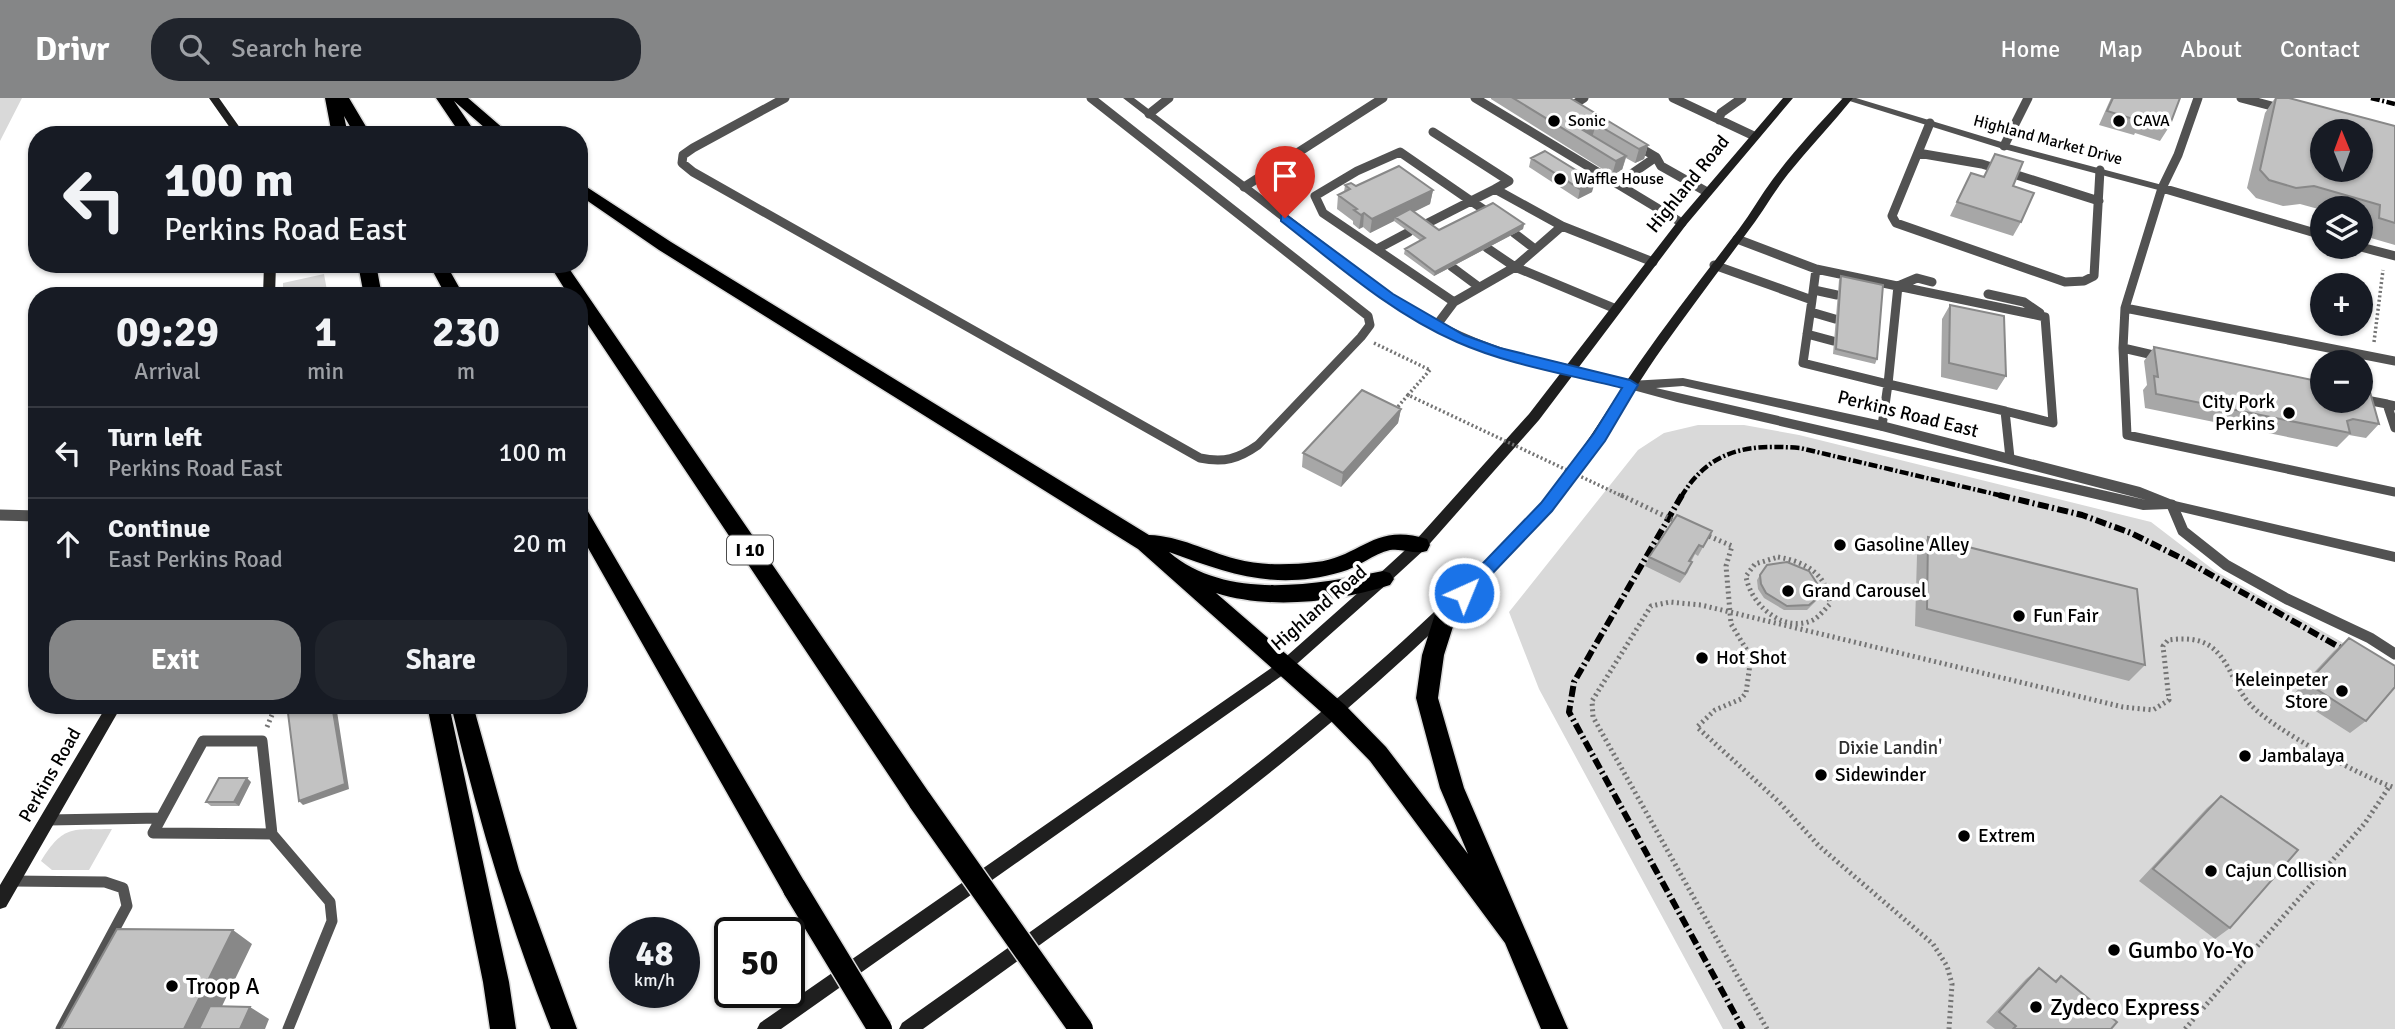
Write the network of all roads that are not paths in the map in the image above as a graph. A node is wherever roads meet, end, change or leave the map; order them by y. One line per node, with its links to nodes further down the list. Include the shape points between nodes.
1 (214, 98): 25 (main road)
2 (333, 98): 26 (highway)
3 (341, 98): 27 (highway)
4 (444, 98): 28 (highway)
5 (459, 98): 29 (highway)
6 (785, 98): 7 (lane, via 693,148 683,155 682,163 1200,458 1224,463 1244,456 1361,337 1370,325 1368,316)
7 (1091, 98)
8 (1128, 98): 22 (street, Perkins Road East)
9 (1169, 98): 22 (lane)
10 (1383, 98): 38 (lane)
11 (1475, 98): 37 (lane)
12 (1584, 98): 21 (lane, via 1567,104)
13 (1673, 98): 23 (lane)
14 (1742, 98): 23 (lane, via 1721,113)
15 (1788, 98): 31 (main road, Highland Road)
16 (1847, 98): 24 (street, Highland Market Drive); 52 (main road, via 1774,185)
17 (2028, 98): 33 (lane)
18 (2197, 98): 39 (lane)
19 (2241, 98): 20 (lane)
20 (2292, 112)
21 (1581, 113)
22 (1149, 114): 38 (street, Perkins Road East)
23 (1719, 120): 31 (lane)
24 (1930, 123): 33 (street, Highland Market Drive); 34 (lane)
25 (234, 126)
26 (338, 126)
27 (358, 126)
28 (463, 126)
29 (492, 126)
30 (1433, 132): 40 (lane, via 1509,181)
31 (1754, 136): 41 (main road, Highland Road)
32 (1624, 138): 35 (lane)
33 (2004, 146): 36 (street, Highland Market Drive)
34 (1918, 153): 44 (lane, via 1982,164); 44 (lane, via 1892,216 1896,223 2065,282 2094,276)
35 (1656, 157): 37 (lane); 41 (lane, via 1661,166)
36 (2100, 170): 39 (street, Highland Market Drive); 44 (lane)
37 (1617, 184): 46 (lane)
38 (1244, 187): 76 (street, Perkins Road East, via 1388,297)
39 (2162, 188): 49 (lane); 70 (lane)
40 (1495, 189): 43 (lane); 48 (lane)
41 (1707, 192): 46 (main road, Highland Road)
42 (588, 193): 96 (highway, via 676,253)
43 (1471, 201): 45 (lane); 47 (lane, via 1444,219); 54 (lane, via 1400,152 1315,196 1323,213)
44 (2099, 201)
45 (1486, 211)
46 (1682, 223): 58 (main road, Highland Road)
47 (1424, 225)
48 (1562, 226): 55 (lane); 58 (lane)
49 (2310, 231)
50 (1514, 233): 55 (lane)
51 (1407, 236): 54 (lane)
52 (1737, 239): 59 (main road); 62 (lane)
53 (1487, 248): 61 (lane)
54 (1377, 249): 69 (lane)
55 (1535, 249): 61 (lane)
56 (2373, 250): 57 (lane)
57 (2395, 256)
58 (1653, 261): 72 (main road, Highland Road)
59 (1714, 265): 67 (lane); 84 (main road)
60 (1452, 267): 65 (lane)
61 (1515, 267): 65 (lane); 72 (lane)
62 (1816, 269): 64 (lane); 67 (lane)
63 (1933, 282): 64 (lane, via 1917,278)
64 (1898, 286): 74 (lane); 83 (lane, via 1891,310)
65 (1479, 287): 69 (lane)
66 (1988, 294): 74 (lane, via 2024,302)
67 (1813, 295): 68 (lane); 73 (lane)
68 (1837, 295)
69 (1454, 302): 76 (lane)
70 (2125, 308): 79 (lane); 81 (lane)
71 (588, 309): 121 (highway, I 10, bridge, via 921,802)
72 (1616, 309): 82 (main road, Highland Road)
73 (1811, 312): 75 (lane); 77 (lane)
74 (2045, 317): 87 (lane, via 2053,424)
75 (1835, 319)
76 (1436, 326): 82 (street, Perkins Road East, via 1496,352)
77 (1807, 334): 78 (lane); 83 (lane, via 1803,363)
78 (1833, 341)
79 (2123, 348): 80 (lane); 91 (lane, via 2127,435)
80 (2176, 360)
81 (2395, 361)
82 (1571, 369): 84 (street, Perkins Road East); 97 (main road, Highland Road)
83 (1888, 384): 87 (lane); 88 (lane)
84 (1630, 385): 88 (street, Perkins Road East, via 1683,382); 92 (street, Perkins Road East, via 2143,505); 101 (main road, via 1599,437 1546,507)
85 (2373, 401): 86 (lane)
86 (2391, 405): 89 (lane)
87 (2005, 411): 90 (lane)
88 (1882, 426): 90 (street, Perkins Road East)
89 (2395, 428)
90 (2010, 458): 92 (street, Perkins Road East, via 2140,492)
91 (2395, 492)
92 (2172, 505): 98 (street, Perkins Road East); 102 (lane, via 2183,531 2226,565)
93 (0, 515): 94 (lane)
94 (28, 516)
95 (588, 529): 119 (highway, bridge)
96 (1145, 543): 97 (highway, via 1170,544 1237,568 1278,572 1342,564 1388,542); 99 (highway)
97 (1420, 545): 100 (main road, Highland Road)
98 (2395, 556)
99 (1178, 572): 100 (highway, via 1231,589 1285,594); 103 (highway)
100 (1383, 579): 103 (main road, Highland Road)
101 (1447, 611): 104 (main road); 113 (highway, via 1433,655 1427,698 1452,788)
102 (2395, 654)
103 (1285, 666): 104 (highway); 118 (main road, Highland Road)
104 (1338, 712): 113 (highway, via 1378,754); 120 (main road, via 1227,801)
105 (110, 714): 109 (main road, Perkins Road)
106 (440, 714): 116 (highway)
107 (464, 714): 117 (highway, via 502,860)
108 (161, 818): 109 (lane); 110 (lane, via 153,833); 110 (lane, via 204,741 262,741)
109 (48, 820): 111 (main road, Perkins Road)
110 (272, 834): 115 (lane, via 330,902 332,921)
111 (12, 881): 112 (main road, Perkins Road); 114 (lane, via 105,882 123,888 127,906)
112 (0, 901)
113 (1513, 934): 122 (highway)
114 (61, 1029)
115 (288, 1029)
116 (503, 1029)
117 (564, 1029)
118 (766, 1029)
119 (880, 1029)
120 (908, 1029)
121 (1081, 1029)
122 (1555, 1029)

